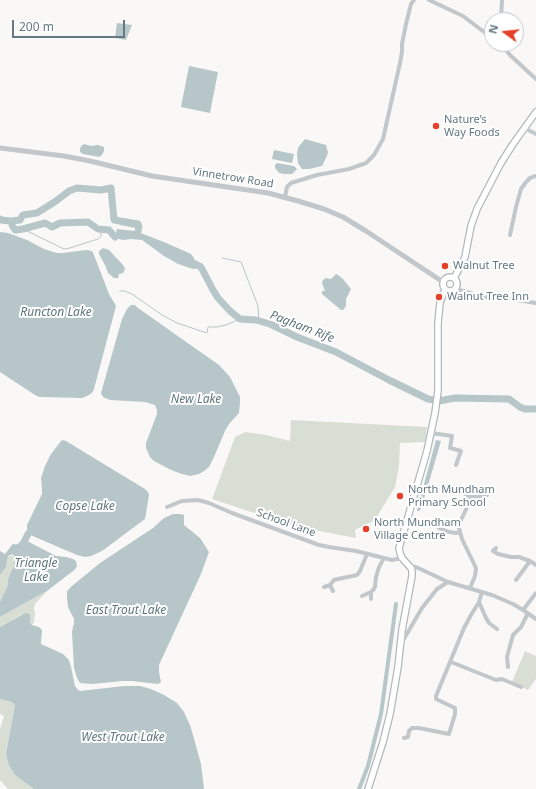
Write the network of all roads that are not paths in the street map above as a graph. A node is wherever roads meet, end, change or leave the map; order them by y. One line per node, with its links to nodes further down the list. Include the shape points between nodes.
1 (414, 0): 13 (street, via 406,24 383,139 374,155 366,163 291,183 287,187)
2 (429, 0): 5 (street, via 463,16)
3 (502, 0): 4 (street)
4 (501, 12)
5 (484, 32)
6 (508, 52): 7 (street)
7 (536, 79)
8 (536, 112): 9 (main road)
9 (524, 128): 10 (street); 15 (main road, via 477,209 464,257)
10 (536, 134)
11 (0, 148): 13 (street, Vinnetrow Road, via 64,156 152,176)
12 (536, 176): 14 (street, via 530,178 521,189)
13 (285, 197): 16 (street, Vinnetrow Road, via 342,218)
14 (510, 235)
15 (454, 278): 16 (main road, via 447,278); 17 (main road, via 458,284)
16 (443, 282): 18 (main road)
17 (456, 289): 18 (main road, via 452,292); 19 (street, via 482,296)
18 (446, 290): 20 (main road, via 438,316 438,390)
19 (536, 303)
20 (431, 433): 21 (street, via 452,436 450,448 461,451); 31 (main road, via 400,543)
21 (456, 465)
22 (450, 486): 24 (street)
23 (491, 488): 24 (street, via 487,495)
24 (470, 497): 27 (street, via 460,522)
25 (167, 507): 29 (street, School Lane, via 182,501 198,500 319,545)
26 (439, 528): 27 (street, via 449,532)
27 (460, 532): 39 (street, via 476,568)
28 (496, 548): 32 (street, via 493,551 498,554)
29 (367, 554): 30 (street, School Lane); 37 (street, via 357,575 334,580)
30 (384, 558): 31 (street, School Lane); 41 (street, via 376,576 376,586)
31 (402, 558): 34 (main road)
32 (530, 561): 33 (street); 35 (street)
33 (536, 565)
34 (409, 566): 36 (street); 51 (main road, via 412,576)
35 (516, 580)
36 (448, 582): 39 (street); 51 (street, via 437,589 422,608)
37 (330, 585): 38 (street); 40 (street)
38 (324, 587)
39 (470, 588): 42 (street)
40 (333, 591)
41 (371, 592): 44 (street); 45 (street)
42 (482, 592): 46 (street); 47 (street)
43 (536, 593): 47 (street)
44 (362, 596)
45 (371, 599)
46 (479, 602): 50 (street, via 489,623); 52 (street, via 464,628)
47 (523, 610): 48 (street)
48 (528, 613): 49 (street); 53 (street, via 513,635 507,658)
49 (536, 619)
50 (497, 629)
51 (400, 646): 56 (main road, via 387,728)
52 (451, 662): 54 (street); 55 (street, via 436,696 436,699 455,708 449,734 412,728 408,731 408,737)
53 (508, 667)
54 (521, 687)
55 (404, 738)
56 (368, 789)

